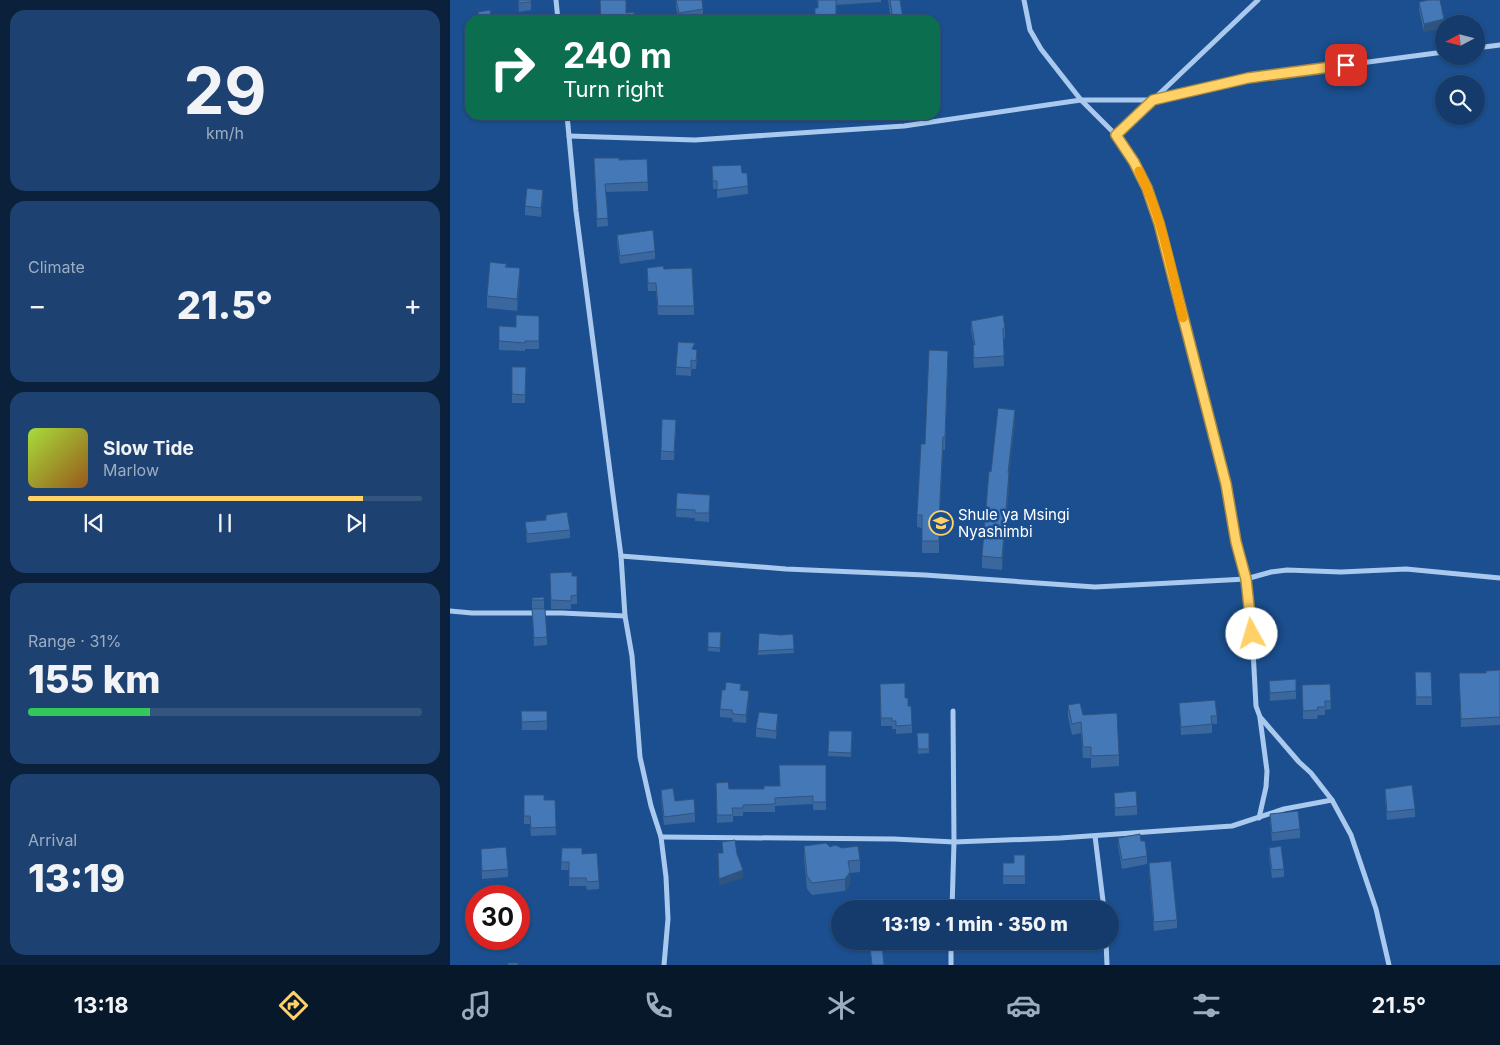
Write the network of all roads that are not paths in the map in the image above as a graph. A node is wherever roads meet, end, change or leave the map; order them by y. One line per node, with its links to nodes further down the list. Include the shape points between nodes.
1 (556, 0): 4 (street)
2 (1024, 0): 8 (street, via 1030,30)
3 (1259, 0): 9 (street)
4 (558, 15)
5 (1500, 45): 6 (street)
6 (1485, 47)
7 (1435, 53): 9 (street, via 1248,78)
8 (1081, 100): 9 (street); 11 (street); 12 (street, via 904,126 695,140)
9 (1153, 100): 11 (street)
10 (567, 120): 12 (street)
11 (1116, 135): 15 (street, via 1147,188 1159,223 1226,484)
12 (569, 136): 13 (street)
13 (621, 556): 15 (street, via 1095,587); 17 (street)
14 (1500, 578): 15 (street, via 1406,570 1287,570)
15 (1246, 579): 19 (street, via 1256,706)
16 (450, 611): 17 (street)
17 (625, 616): 23 (street, via 632,656 640,757)
18 (953, 711): 24 (street)
19 (1260, 717): 20 (street); 21 (street, via 1267,771)
20 (1332, 800): 21 (street); 32 (street, via 1351,835 1364,869)
21 (1258, 818): 22 (street, via 1232,826)
22 (1095, 836): 24 (street); 26 (street)
23 (661, 837): 24 (street); 29 (street, via 668,913)
24 (954, 842): 25 (street)
25 (952, 900)
26 (1103, 900)
27 (951, 950): 30 (street)
28 (1106, 950): 31 (street)
29 (664, 965)
30 (951, 965)
31 (1107, 965)
32 (1389, 965)

